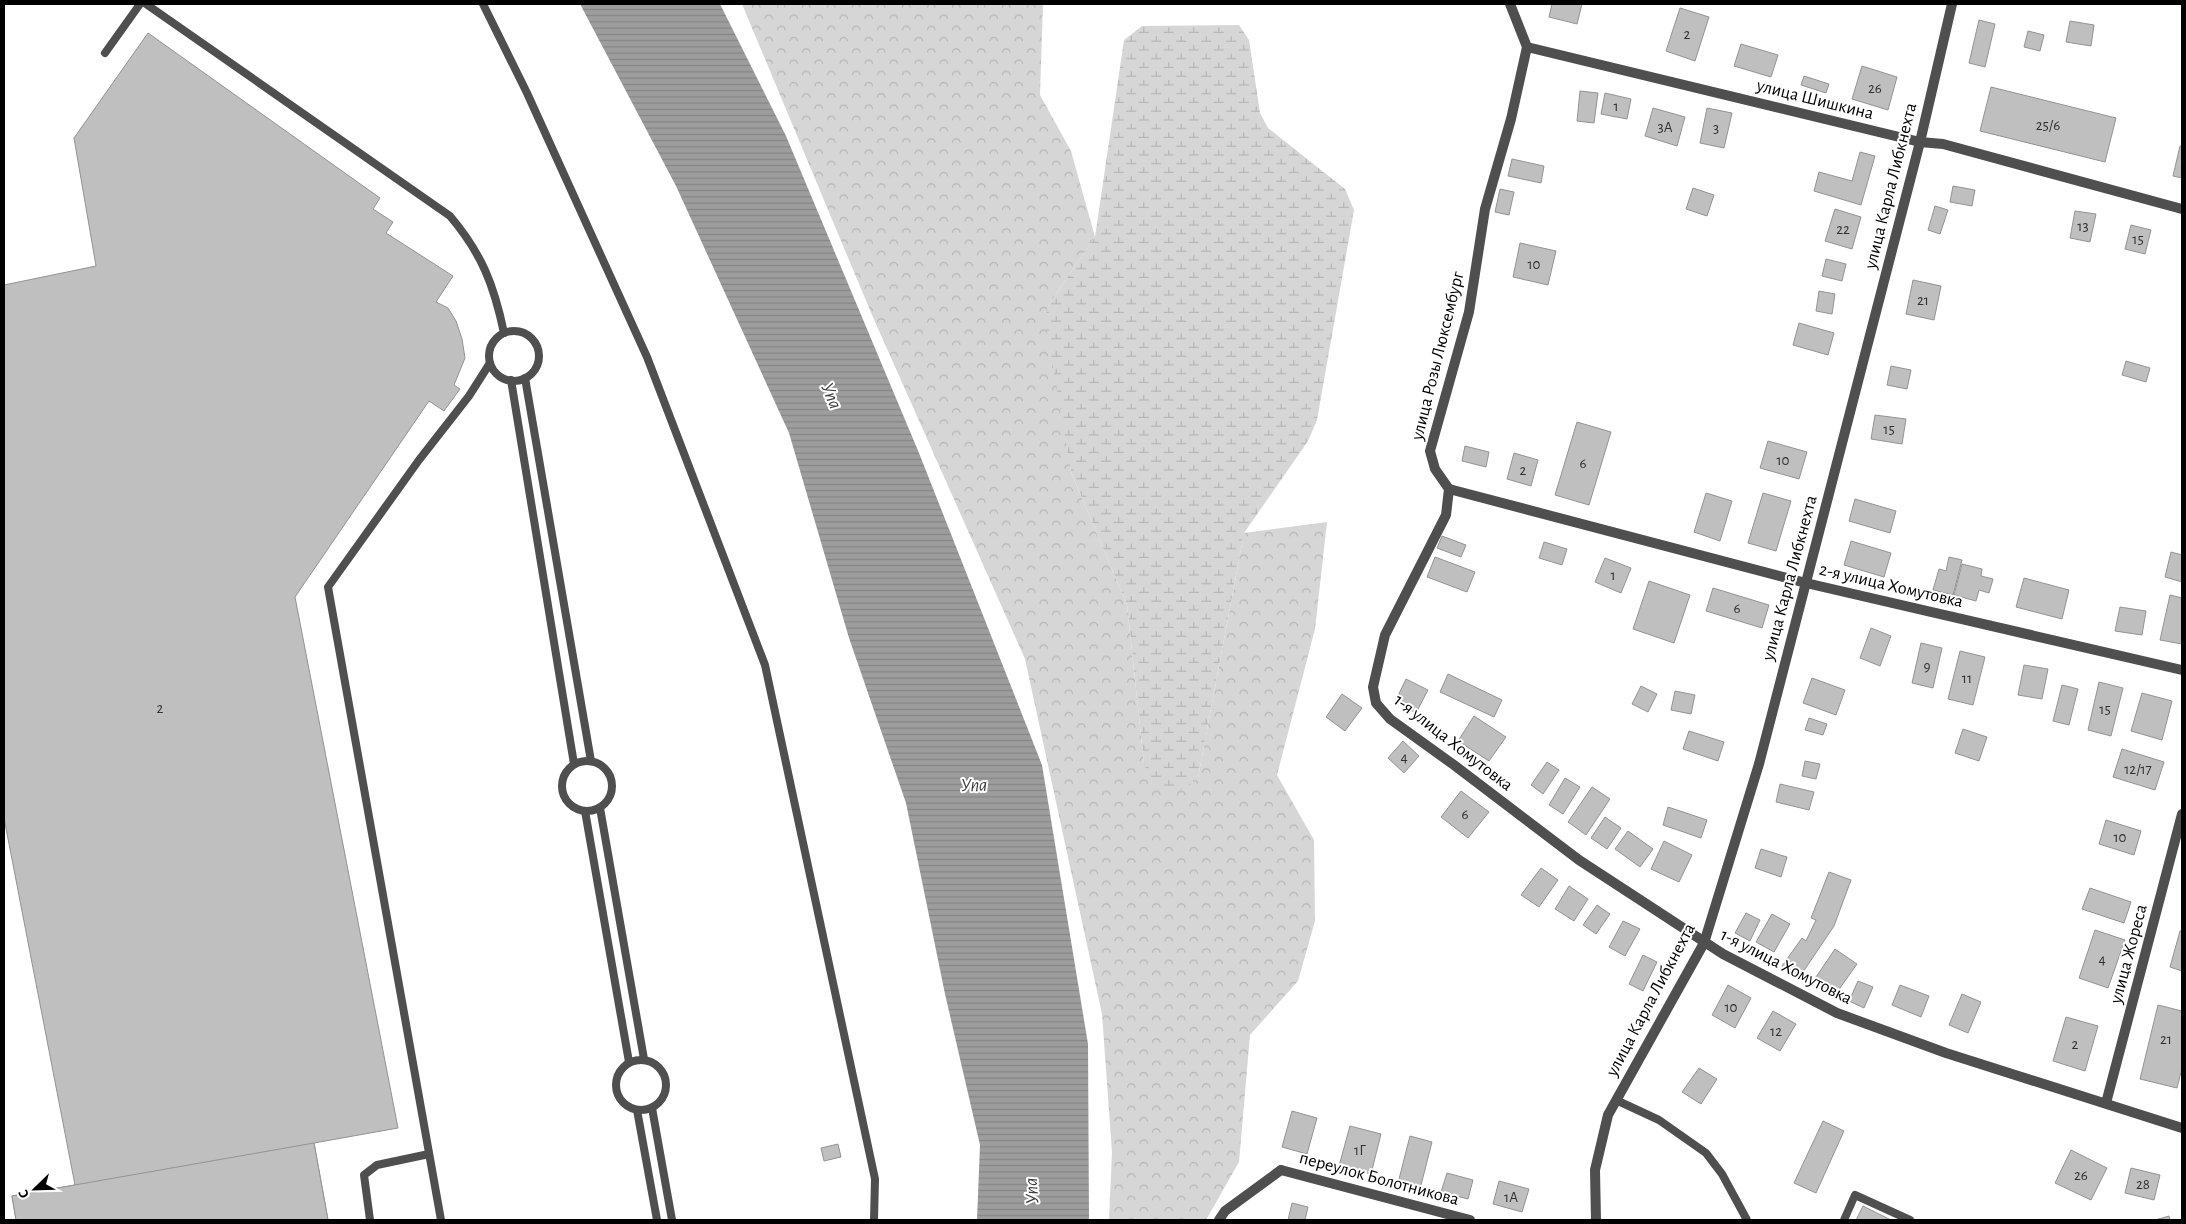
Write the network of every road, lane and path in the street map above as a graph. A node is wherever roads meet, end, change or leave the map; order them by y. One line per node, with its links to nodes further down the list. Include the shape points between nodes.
1 (140, 4): 7 (lane)
2 (146, 4): 10 (lane, via 450,216 477,253 490,278)
3 (483, 4): 35 (lane, via 647,357 765,665 875,1178)
4 (1510, 4): 6 (street)
5 (1952, 4): 8 (street, улица Карла Либкнехта)
6 (1527, 47): 8 (street, улица Шишкина); 14 (street, улица Розы Люксембург, via 1511,119 1485,209 1469,312 1430,451 1435,469)
7 (105, 53)
8 (1920, 142): 9 (street, улица Шишкина, via 1942,144); 15 (street, улица Карла Либкнехта)
9 (2182, 209)
10 (504, 333): 11 (lane, via 493,342); 12 (lane, via 519,331 536,345 536,367)
11 (490, 363): 13 (lane, via 498,375); 30 (lane, via 328,587)
12 (525, 378): 13 (lane); 17 (lane)
13 (511, 380): 18 (lane)
14 (1449, 489): 15 (street, 2-я улица Хомутовка); 22 (street, 1-я улица Хомутовка, via 1446,515 1385,636 1373,687 1376,703 1390,719 1579,860)
15 (1806, 583): 16 (street, 2-я улица Хомутовка); 22 (street, улица Карла Либкнехта, via 1759,764)
16 (2182, 670)
17 (591, 761): 18 (lane); 19 (lane, via 604,768 612,782 610,796)
18 (574, 764): 20 (lane, via 564,776 562,790 570,805)
19 (600, 808): 20 (lane); 23 (lane)
20 (585, 812): 24 (lane)
21 (2182, 814): 26 (street, улица Жореса)
22 (1704, 943): 25 (street, улица Карла Либкнехта); 26 (street, 1-я улица Хомутовка, via 1837,1013 1946,1053)
23 (644, 1059): 24 (lane); 27 (lane, via 659,1066 666,1081 663,1096)
24 (629, 1062): 28 (lane, via 616,1076 616,1089 621,1101)
25 (1616, 1100): 38 (street, улица Карла Либкнехта, via 1608,1115 1595,1170); 39 (lane, via 1659,1120 1706,1153 1722,1174)
26 (2106, 1103): 29 (street, 1-я улица Хомутовка)
27 (652, 1108): 28 (lane); 34 (lane)
28 (637, 1110): 33 (lane)
29 (2182, 1128)
30 (429, 1154): 31 (lane, via 377,1164 364,1175); 32 (lane)
31 (370, 1220)
32 (441, 1220)
33 (657, 1220)
34 (672, 1220)
35 (874, 1220)
36 (1219, 1220): 37 (street, переулок Болотникова, via 1225,1210 1281,1170)
37 (1470, 1220)
38 (1596, 1220)
39 (1747, 1220)
40 (1844, 1220): 41 (lane, via 1855,1195)
41 (1910, 1220)

